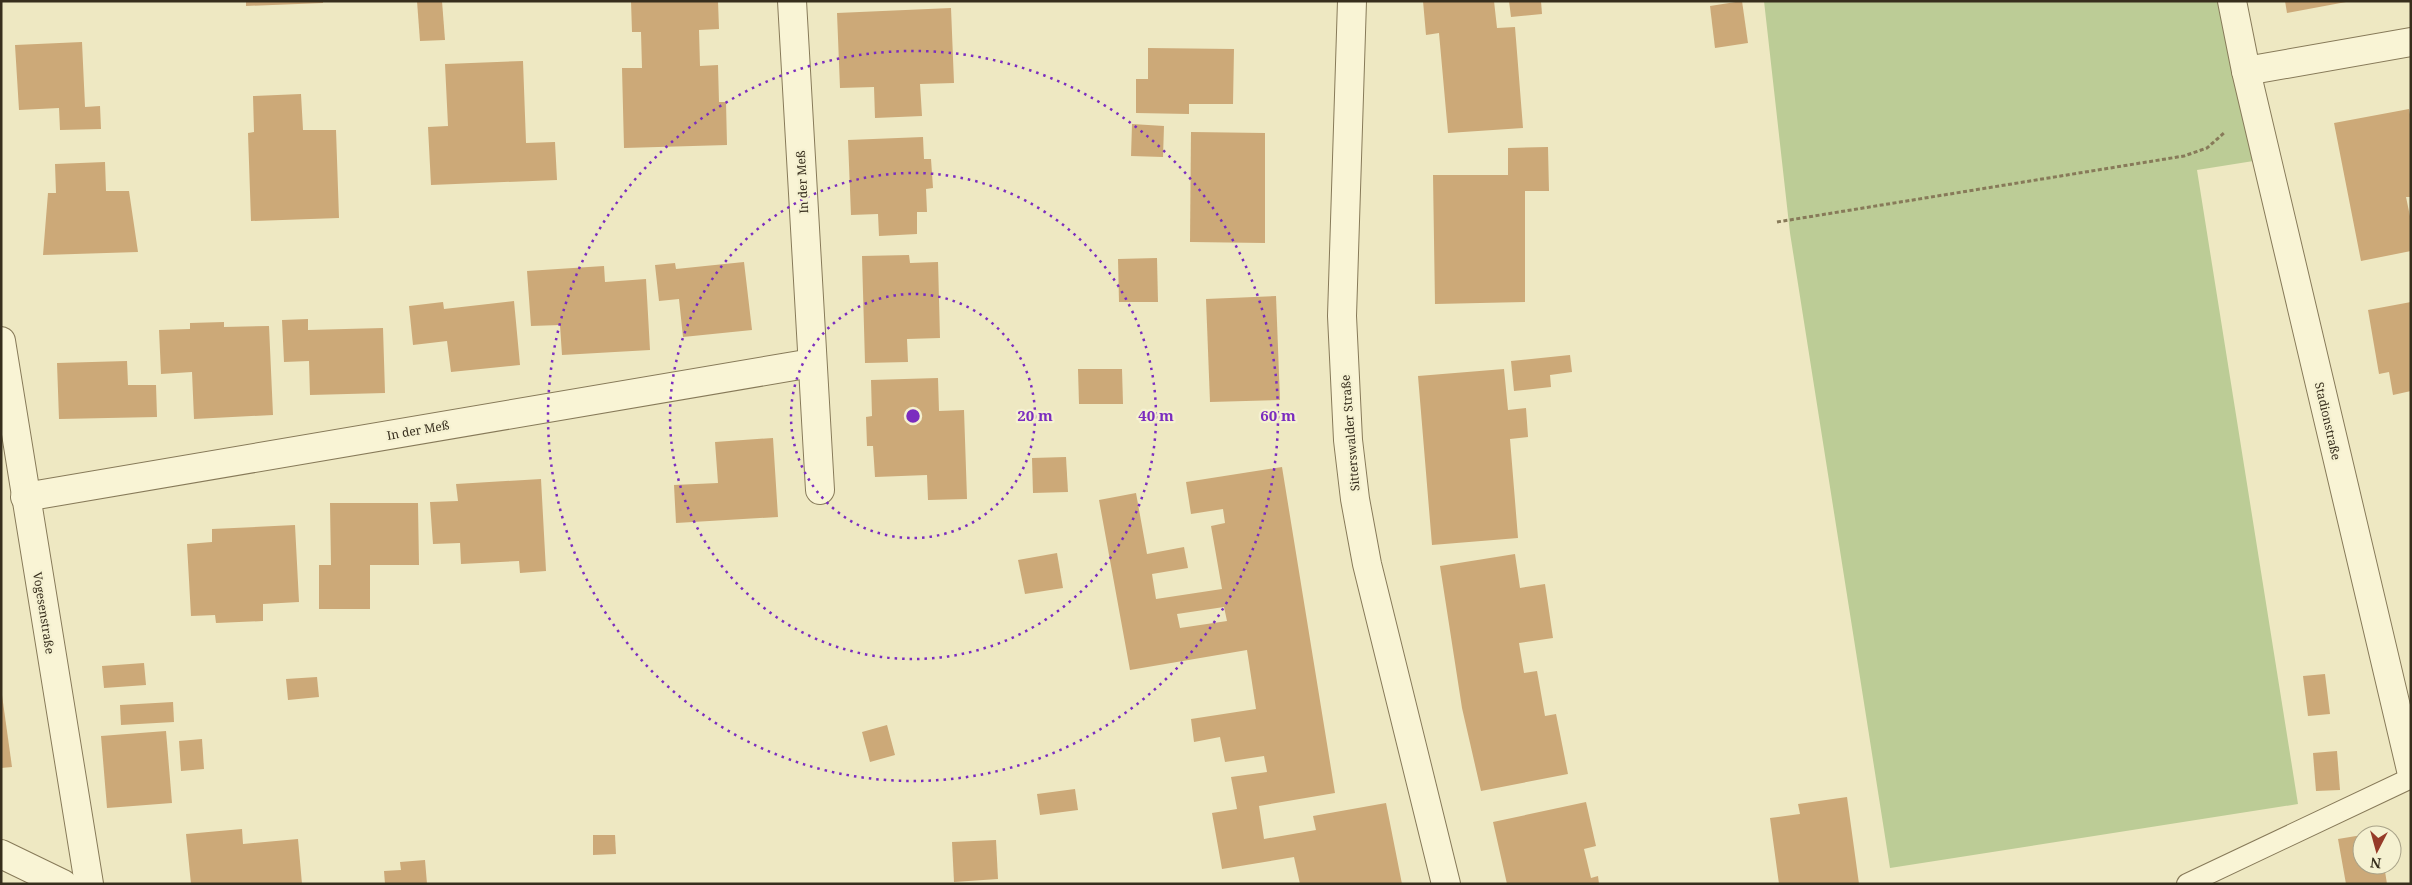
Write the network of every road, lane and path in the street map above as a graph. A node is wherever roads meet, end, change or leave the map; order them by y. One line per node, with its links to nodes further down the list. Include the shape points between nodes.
1 (792, 1): 9 (street, In der Meß)
2 (1352, 1): 17 (street, Sitterswalder Straße, via 1342,316 1348,440 1367,564)
3 (2232, 1): 5 (street, Stadionstraße)
4 (2411, 42): 5 (street)
5 (2246, 71): 12 (street, Stadionstraße)
6 (2227, 124): 7 (path, via 2224,133 2207,148 2184,156)
7 (1777, 222)
8 (1, 341): 11 (street, Vogesenstraße)
9 (812, 362): 10 (street, In der Meß); 11 (street, In der Meß)
10 (820, 490)
11 (25, 497): 16 (street, Vogesenstraße)
12 (2411, 770)
13 (2411, 778): 18 (lane)
14 (1, 854): 15 (street)
15 (64, 884)
16 (89, 884)
17 (1446, 884)
18 (2187, 884)

